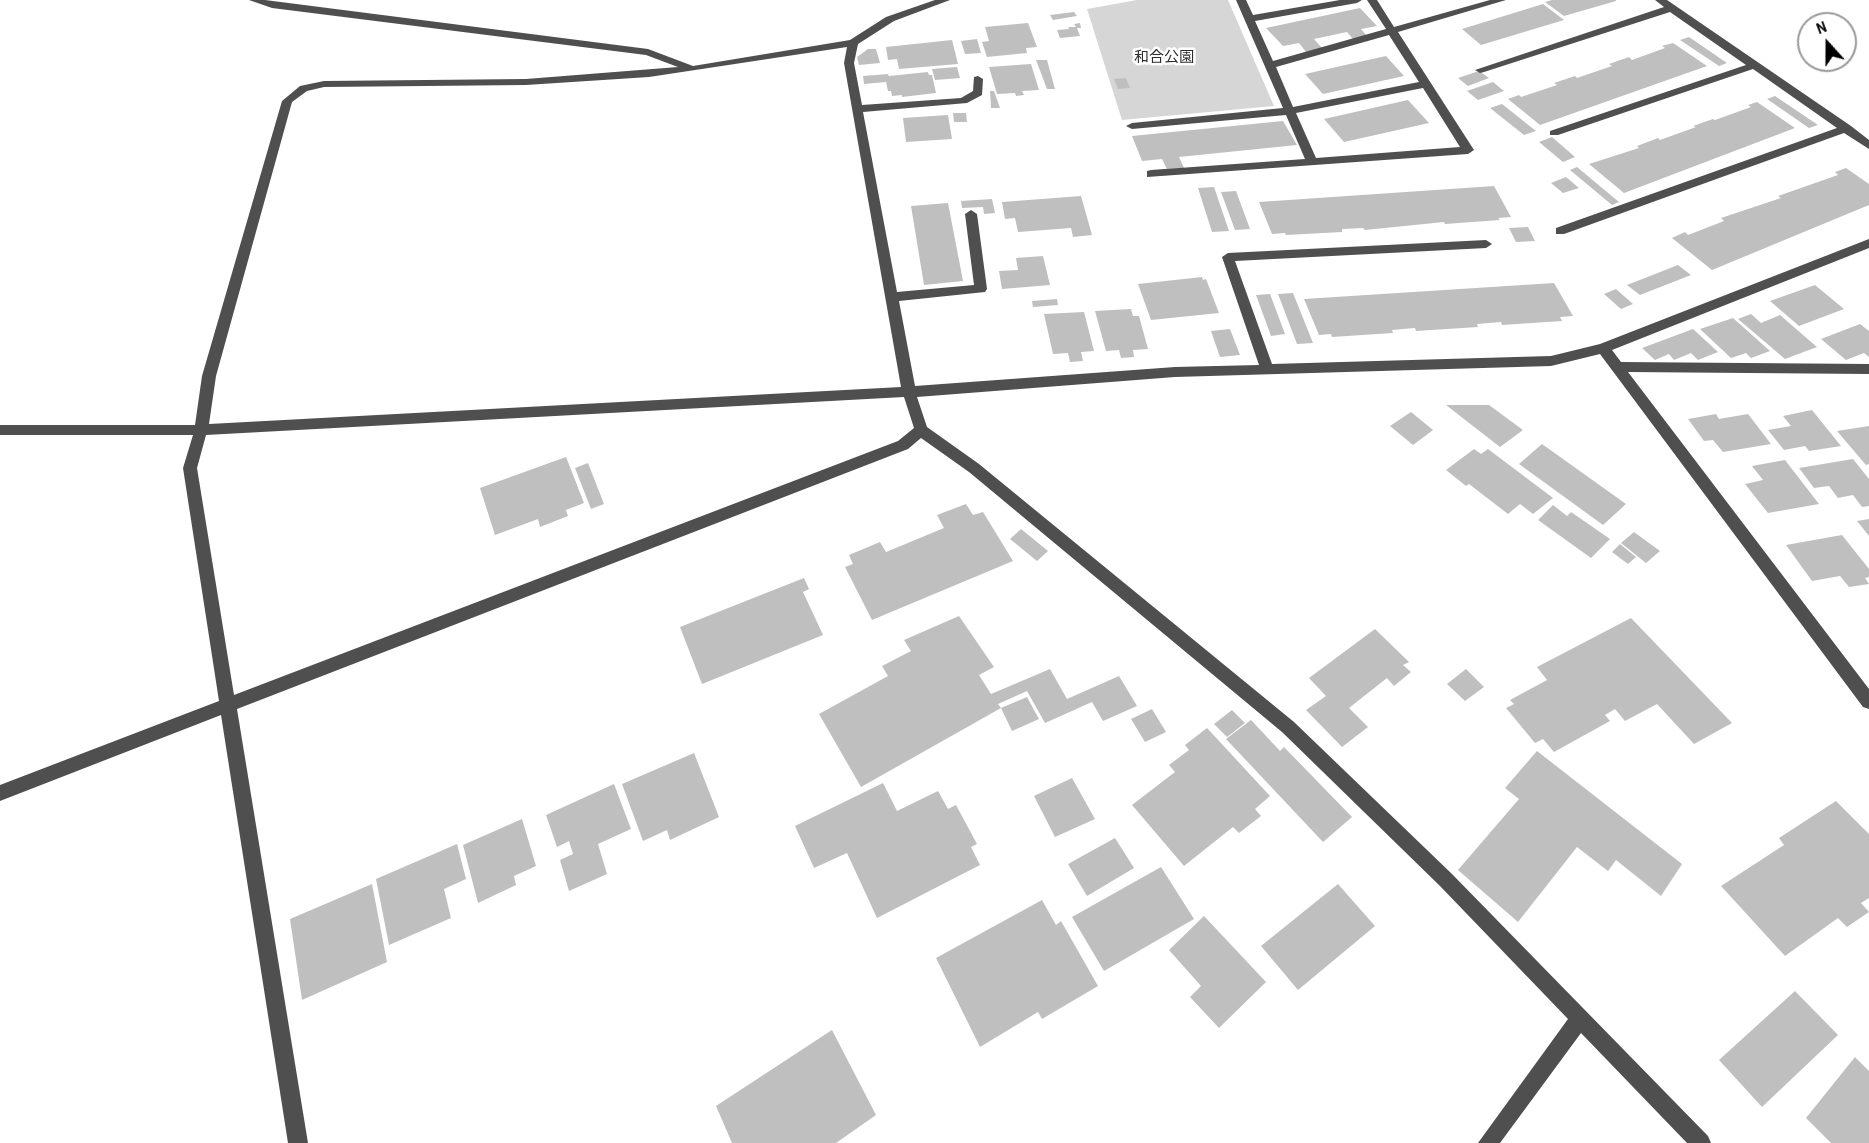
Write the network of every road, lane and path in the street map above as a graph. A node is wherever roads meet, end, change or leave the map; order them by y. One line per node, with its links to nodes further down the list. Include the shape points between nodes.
1 (254, 0): 14 (street, via 648,52)
2 (945, 0): 11 (street, via 890,19)
3 (1241, 0): 9 (street)
4 (1357, 0): 9 (street)
5 (1372, 0): 10 (street)
6 (1501, 0): 10 (street)
7 (1660, 0): 8 (street)
8 (1671, 8): 13 (street); 15 (street)
9 (1249, 19): 12 (street)
10 (1392, 31): 12 (street); 17 (street)
11 (853, 43): 14 (street); 18 (street, via 849,63)
12 (1270, 65): 19 (street)
13 (1755, 65): 21 (street); 22 (street)
14 (692, 69): 37 (street, via 526,82 324,84 303,88 287,101 210,376)
15 (1479, 70)
16 (978, 79): 18 (street, via 978,93 963,101)
17 (1426, 84): 19 (street); 24 (street, via 1467,150)
18 (857, 109): 30 (street)
19 (1290, 111): 20 (street); 24 (street)
20 (1132, 126)
21 (1846, 128): 23 (street); 27 (street)
22 (1554, 133)
23 (1869, 145)
24 (1312, 162): 25 (street)
25 (1151, 174)
26 (971, 214): 30 (street, via 981,289)
27 (1560, 231)
28 (1869, 243): 31 (street)
29 (1486, 244): 33 (street, via 1228,257)
30 (891, 297): 35 (street)
31 (1604, 348): 32 (street); 33 (street, via 1551,361)
32 (1618, 367): 34 (street); 39 (street)
33 (1267, 369): 35 (street)
34 (1869, 369)
35 (909, 392): 37 (street); 38 (street)
36 (0, 430): 37 (street)
37 (201, 430): 40 (street, via 190,468)
38 (921, 430): 40 (street, via 903,445); 42 (street, via 974,468 1288,727 1446,880)
39 (1869, 702)
40 (230, 706): 41 (street); 43 (street)
41 (0, 793)
42 (1580, 1018): 44 (street); 45 (street)
43 (298, 1143)
44 (1488, 1143)
45 (1701, 1143)

